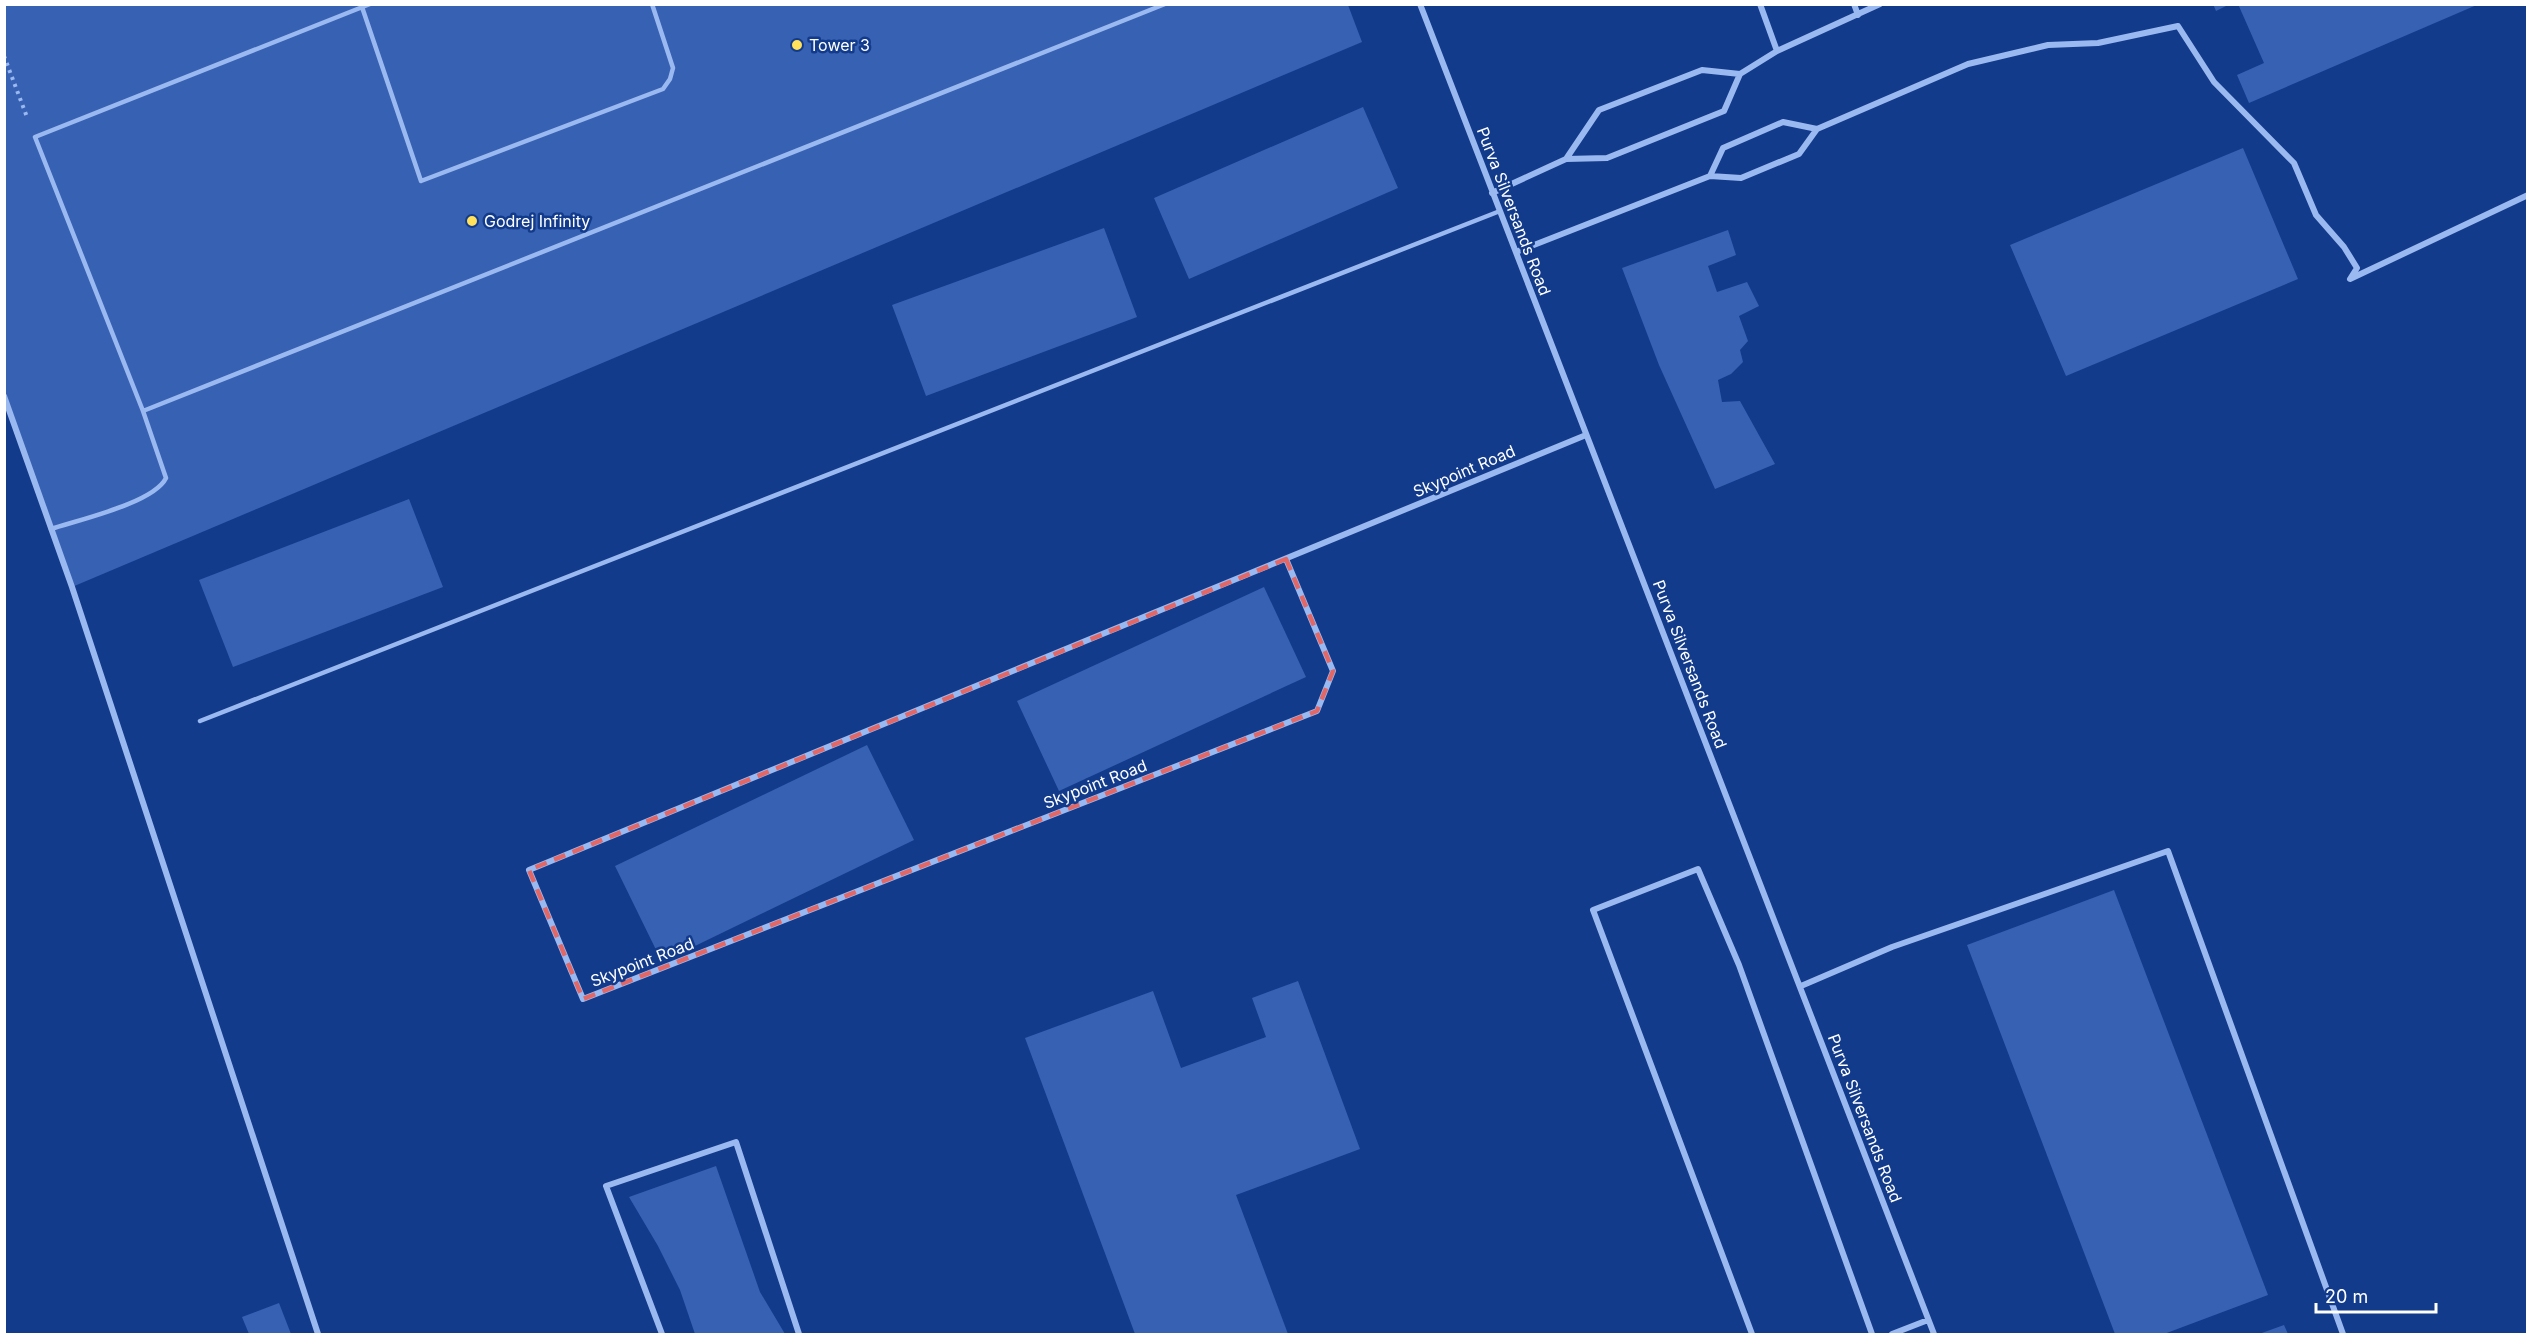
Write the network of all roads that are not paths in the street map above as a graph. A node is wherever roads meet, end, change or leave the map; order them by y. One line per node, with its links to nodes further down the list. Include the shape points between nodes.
1 (370, 4): 8 (lane)
2 (652, 4): 8 (lane, via 673,68 663,89 421,181)
3 (1165, 4): 20 (lane)
4 (1420, 4): 15 (street, Purva Silversands Road)
5 (1760, 4): 10 (street)
6 (1854, 4): 9 (street)
7 (1880, 4): 9 (street)
8 (363, 8): 20 (lane, via 35,137)
9 (1857, 15): 10 (street)
10 (1777, 51): 11 (street)
11 (1740, 74): 13 (street, via 1724,111 1607,158); 13 (street, via 1702,70 1599,110)
12 (1817, 129): 14 (street, via 1799,154 1741,178); 14 (street, via 1783,122 1723,148); 16 (street, via 1968,64 2048,45 2097,43 2178,26 2214,82 2294,163 2316,215 2357,268 2350,279)
13 (1566, 159): 15 (street)
14 (1710, 176): 18 (street)
15 (1492, 193): 17 (street, Purva Silversands Road)
16 (2528, 195)
17 (1500, 212): 18 (street, Purva Silversands Road); 24 (lane)
18 (1516, 252): 21 (street, Purva Silversands Road)
19 (4, 396): 22 (street)
20 (143, 411): 22 (lane, via 166,478 162,486 143,499)
21 (1586, 435): 23 (street, Skypoint Road); 25 (street, Purva Silversands Road)
22 (51, 529): 27 (street)
23 (1286, 559): 23 (street, Skypoint Road, via 529,870 583,999 1317,711 1333,671)
24 (200, 721)
25 (1801, 986): 26 (street, Purva Silversands Road); 34 (street, via 1892,947 2168,851)
26 (1928, 1320): 32 (street); 33 (street, Purva Silversands Road)
27 (318, 1335)
28 (662, 1335): 29 (street, via 606,1186 736,1142)
29 (799, 1335)
30 (1752, 1335): 31 (street, via 1593,910 1698,869 1739,965)
31 (1872, 1335)
32 (1892, 1335)
33 (1934, 1335)
34 (2343, 1335)

